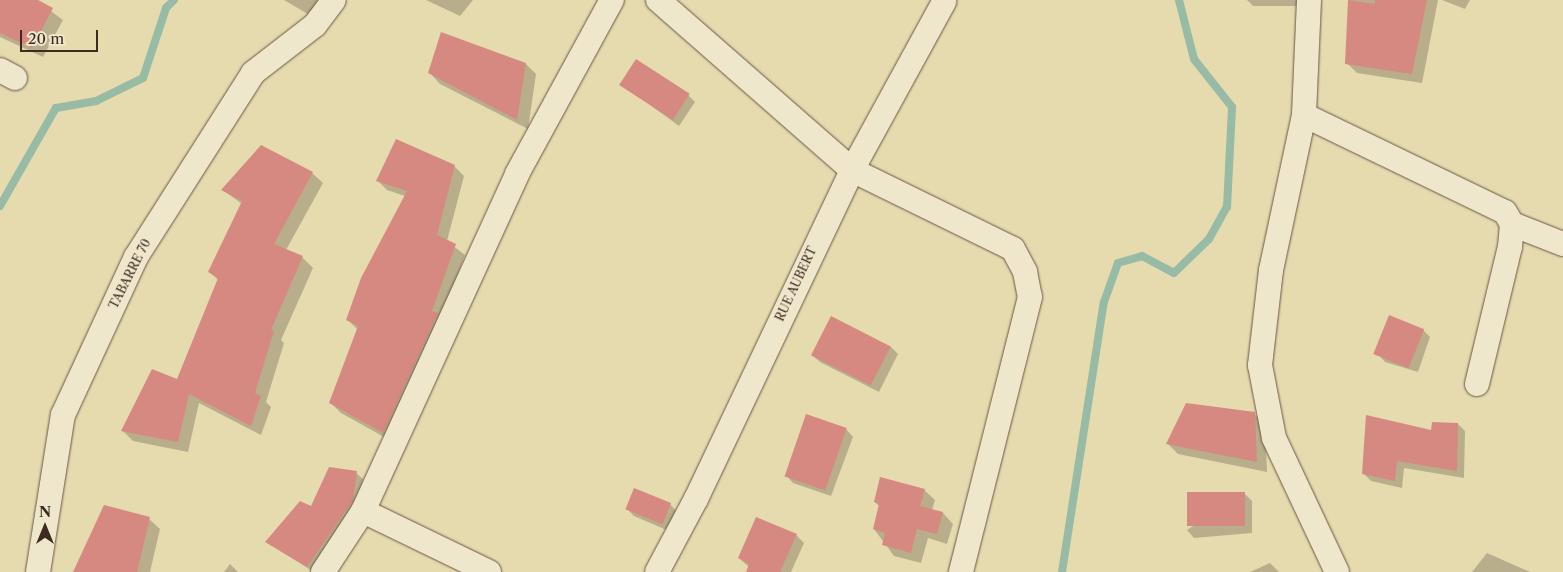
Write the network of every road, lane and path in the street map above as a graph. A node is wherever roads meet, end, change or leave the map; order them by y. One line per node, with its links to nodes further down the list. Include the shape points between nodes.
1 (334, 0): 12 (street, TABARRE 70, via 315,25 253,74 136,257 63,415)
2 (612, 0): 11 (street, via 517,174)
3 (658, 0): 7 (street)
4 (1309, 0): 6 (street)
5 (944, 2): 7 (street, RUE AUBERT)
6 (1304, 115): 8 (street, via 1505,212); 17 (street, via 1270,270 1260,365 1274,438)
7 (852, 170): 15 (street, RUE AUBERT, via 696,499); 16 (street, via 1013,249 1025,272 1030,297)
8 (1512, 224): 9 (street); 10 (street, via 1510,247)
9 (1563, 244)
10 (1477, 384)
11 (363, 511): 13 (street); 14 (street)
12 (38, 572)
13 (322, 572)
14 (489, 572)
15 (657, 572)
16 (961, 572)
17 (1337, 572)

